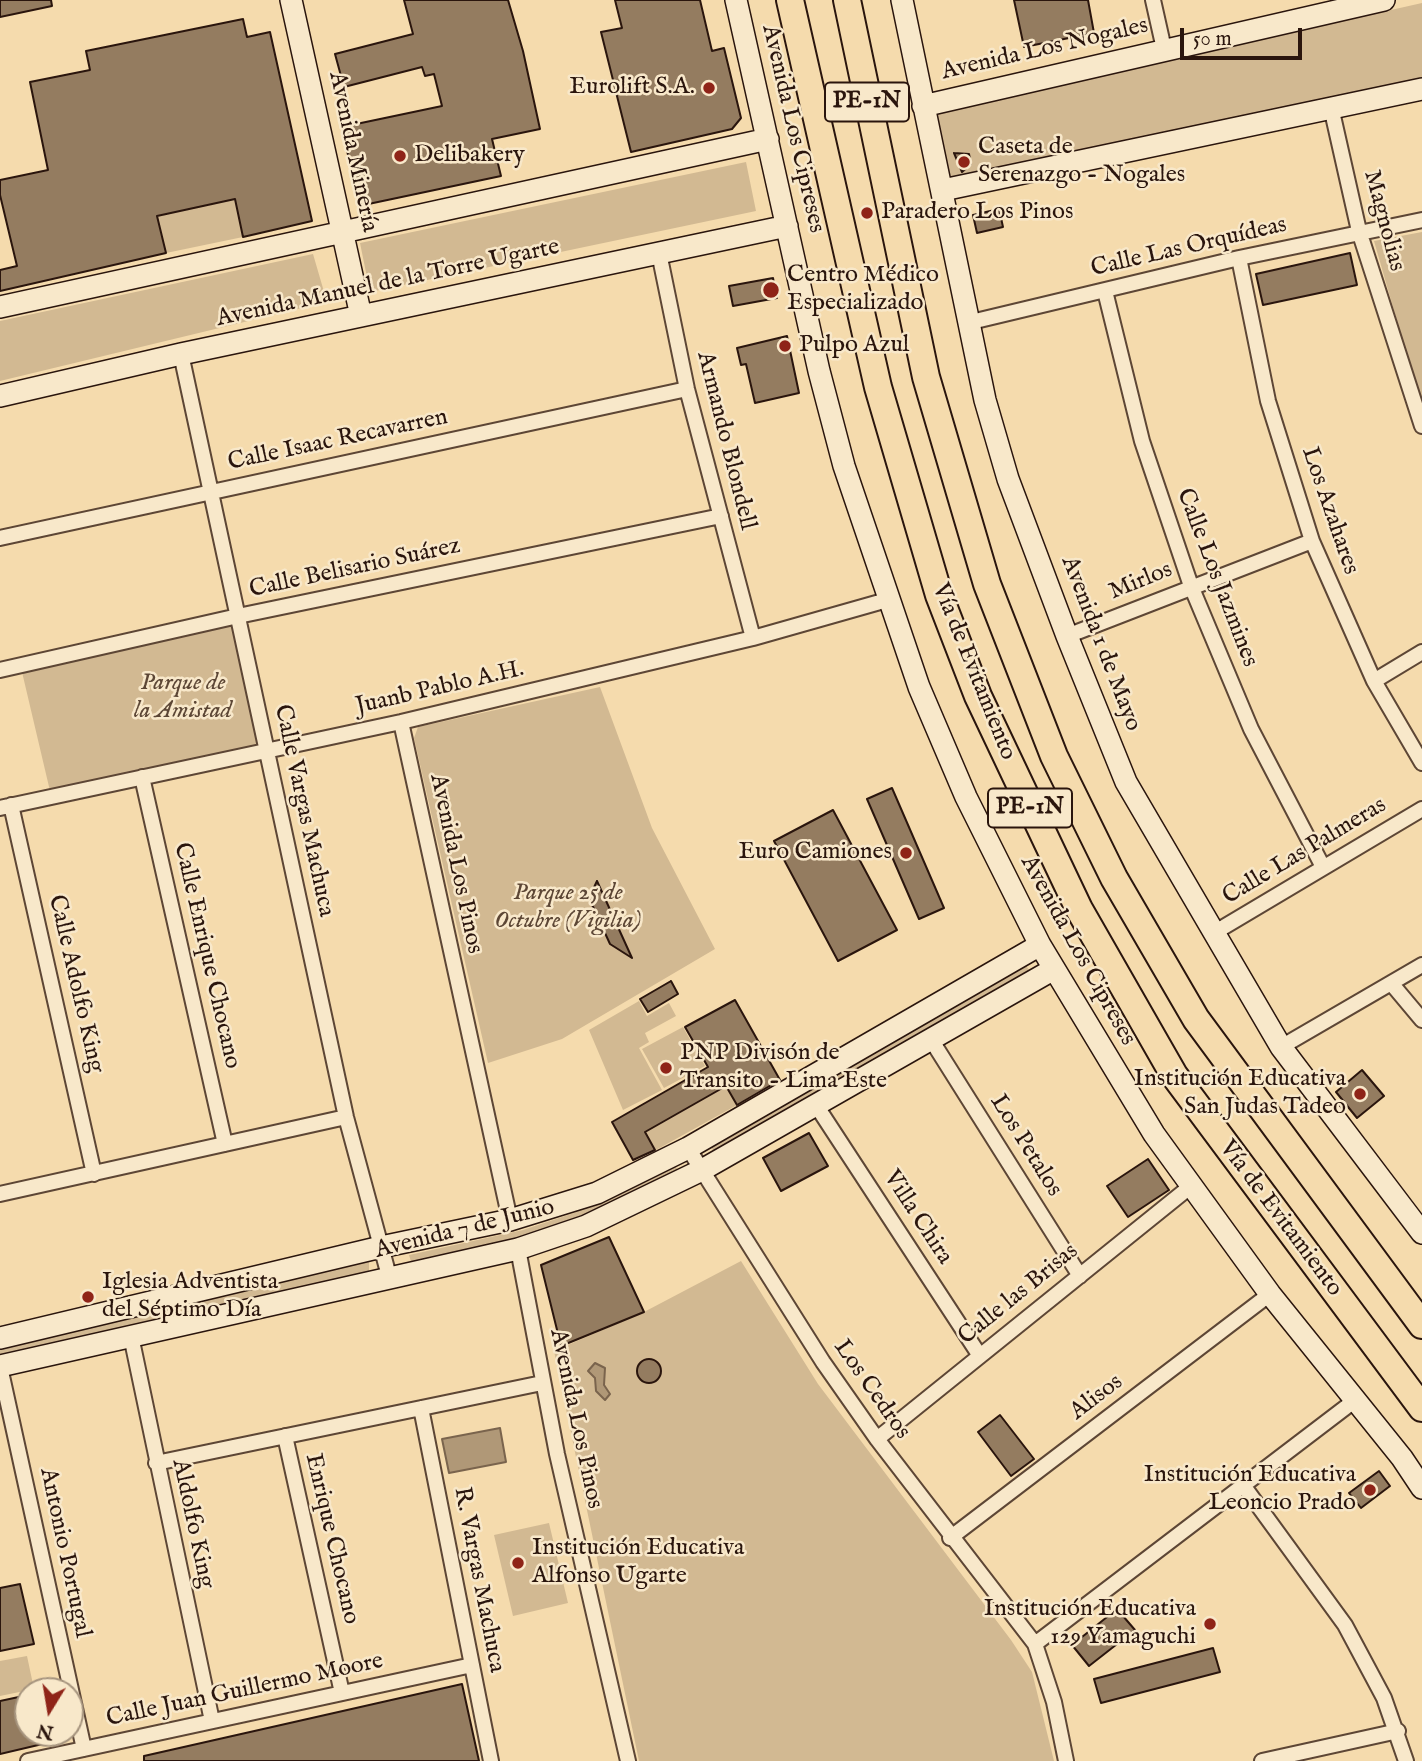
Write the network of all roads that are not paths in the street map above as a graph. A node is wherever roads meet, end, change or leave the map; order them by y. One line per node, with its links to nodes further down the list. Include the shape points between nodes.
1 (291, 0): 17 (street, Avenida Minería)
2 (736, 0): 12 (street, Avenida Los Cipreses)
3 (790, 0): 78 (highway, Vía de Evitamiento / PE-1N, via 878,387 939,595 978,696 1079,909 1174,1075)
4 (847, 0): 70 (highway, Vía de Evitamiento / PE-1N, via 926,377 987,584 1054,756 1114,878 1196,1019)
5 (902, 0): 10 (street, Avenida 1 de Mayo)
6 (1153, 0): 8 (street)
7 (1384, 0): 8 (street, Avenida Los Nogales)
8 (1164, 49): 10 (street, Avenida Los Nogales)
9 (1422, 89): 11 (street)
10 (923, 106): 13 (street, Avenida 1 de Mayo)
11 (1331, 107): 13 (street); 16 (street, Magnolias)
12 (768, 139): 15 (street, Avenida Los Cipreses); 17 (street)
13 (943, 190): 23 (street, Avenida 1 de Mayo)
14 (1422, 220): 16 (street, Calle Las Orquídeas)
15 (787, 226): 18 (street, Avenida Manuel de la Torre Ugarte); 33 (street, Avenida Los Cipreses, via 844,466)
16 (1359, 232): 19 (street, Calle Las Orquídeas); 27 (street, Magnolias)
17 (343, 233): 21 (street); 22 (street, Avenida Minería)
18 (659, 253): 22 (street, Avenida Manuel de la Torre Ugarte); 25 (street, Armando Blondell)
19 (1239, 258): 20 (street, Calle Las Orquídeas); 31 (street, Los Azahares, via 1268,401)
20 (1105, 291): 23 (street, Calle Las Orquídeas); 32 (street, Calle Los Jazmines, via 1142,441)
21 (0, 306)
22 (361, 317): 24 (street, Avenida Manuel de la Torre Ugarte)
23 (967, 323): 35 (street, Avenida 1 de Mayo, via 1009,479)
24 (181, 354): 26 (street, Avenida Manuel de la Torre Ugarte); 28 (street, Calle Vargas Machuca)
25 (687, 389): 28 (street, Calle Isaac Recavarren); 29 (street, Armando Blondell)
26 (0, 396)
27 (1422, 426)
28 (211, 492): 30 (street, Calle Isaac Recavarren); 34 (street, Calle Vargas Machuca)
29 (720, 516): 34 (street, Calle Belisario Suárez); 36 (street, Armando Blondell)
30 (0, 538)
31 (1312, 541): 32 (street, Mirlos); 39 (street, Los Azahares)
32 (1191, 586): 35 (street, Mirlos); 46 (street, Calle Los Jazmines, via 1251,729)
33 (887, 600): 36 (street, Juanb Pablo A.H.); 48 (street, Avenida Los Cipreses, via 966,797)
34 (238, 616): 38 (street, Calle Belisario Suárez); 41 (street, Calle Vargas Machuca)
35 (1067, 636): 47 (street, Avenida 1 de Mayo, via 1126,782)
36 (753, 638): 40 (street, Juanb Pablo A.H.)
37 (1422, 652): 39 (street)
38 (0, 670)
39 (1374, 681): 42 (street, Los Azahares)
40 (401, 722): 41 (street, Juanb Pablo A.H.); 63 (street, Avenida Los Pinos)
41 (267, 751): 43 (street, Juanb Pablo A.H.); 56 (street, Calle Vargas Machuca)
42 (1422, 763)
43 (142, 777): 44 (street, Juanb Pablo A.H.); 57 (street, Calle Enrique Chocano)
44 (6, 806): 60 (street, Calle Adolfo King)
45 (1422, 809): 46 (street, Calle Las Palmeras)
46 (1323, 867): 47 (street, Calle Las Palmeras)
47 (1212, 934): 54 (street, Avenida 1 de Mayo)
48 (1040, 945): 50 (street, Avenida Los Cipreses); 58 (street, Avenida 7 de Junio)
49 (1422, 965): 51 (street)
50 (1054, 969): 53 (street, Avenida 7 de Junio); 61 (street, Avenida Los Cipreses, via 1112,1069)
51 (1391, 983): 52 (street); 54 (street)
52 (1422, 1020)
53 (932, 1041): 55 (street, Avenida 7 de Junio); 68 (street, Los Petalos)
54 (1281, 1047): 64 (street, Avenida 1 de Mayo)
55 (816, 1105): 59 (street, Avenida 7 de Junio); 73 (street, Villa Chira)
56 (346, 1117): 57 (street); 65 (street, Calle Vargas Machuca)
57 (225, 1144): 60 (street)
58 (688, 1148): 59 (street, Los Cedros); 63 (street, Avenida 7 de Junio, via 597,1193)
59 (702, 1170): 66 (street, Avenida 7 de Junio, via 598,1221); 80 (street, Los Cedros)
60 (94, 1174): 62 (street)
61 (1191, 1186): 68 (street, Calle las Brisas); 69 (street, Avenida Los Cipreses)
62 (0, 1194)
63 (510, 1220): 65 (street, Avenida 7 de Junio)
64 (1422, 1233)
65 (381, 1247): 67 (street, Calle Vargas Machuca); 72 (street, Avenida 7 de Junio)
66 (518, 1249): 67 (street, Avenida 7 de Junio); 75 (street, Avenida Los Pinos)
67 (389, 1276): 71 (street, Avenida 7 de Junio)
68 (1080, 1276): 73 (street, Calle las Brisas)
69 (1270, 1294): 76 (street, Avenida Los Cipreses); 84 (street, Alisos)
70 (1422, 1325)
71 (131, 1336): 74 (street, Avenida 7 de Junio); 81 (street, Aldolfo King)
72 (0, 1338)
73 (980, 1356): 80 (street, Calle las Brisas)
74 (0, 1366): 90 (street, Antonio Portugal)
75 (542, 1383): 77 (street); 93 (street, Avenida Los Pinos)
76 (1354, 1401): 82 (street); 83 (street, Avenida Los Cipreses)
77 (421, 1408): 79 (street); 86 (street, R. Vargas Machuca)
78 (1422, 1408)
79 (285, 1436): 81 (street); 87 (street, Enrique Chocano)
80 (877, 1439): 84 (street, Los Cedros)
81 (156, 1463): 88 (street, Aldolfo King)
82 (1243, 1485): 85 (street); 89 (street, via 1345,1625)
83 (1422, 1488)
84 (950, 1538): 85 (street, Los Cedros)
85 (1034, 1644): 94 (street, Los Cedros, via 1054,1702)
86 (472, 1665): 87 (street, Calle Juan Guillermo Moore); 92 (street, R. Vargas Machuca)
87 (342, 1693): 88 (street, Calle Juan Guillermo Moore)
88 (212, 1721): 90 (street, Calle Juan Guillermo Moore)
89 (1398, 1731): 95 (street); 96 (street)
90 (84, 1749): 91 (street, Calle Juan Guillermo Moore)
91 (29, 1761)
92 (491, 1761)
93 (628, 1761)
94 (1066, 1761)
95 (1262, 1761)
96 (1406, 1761)

